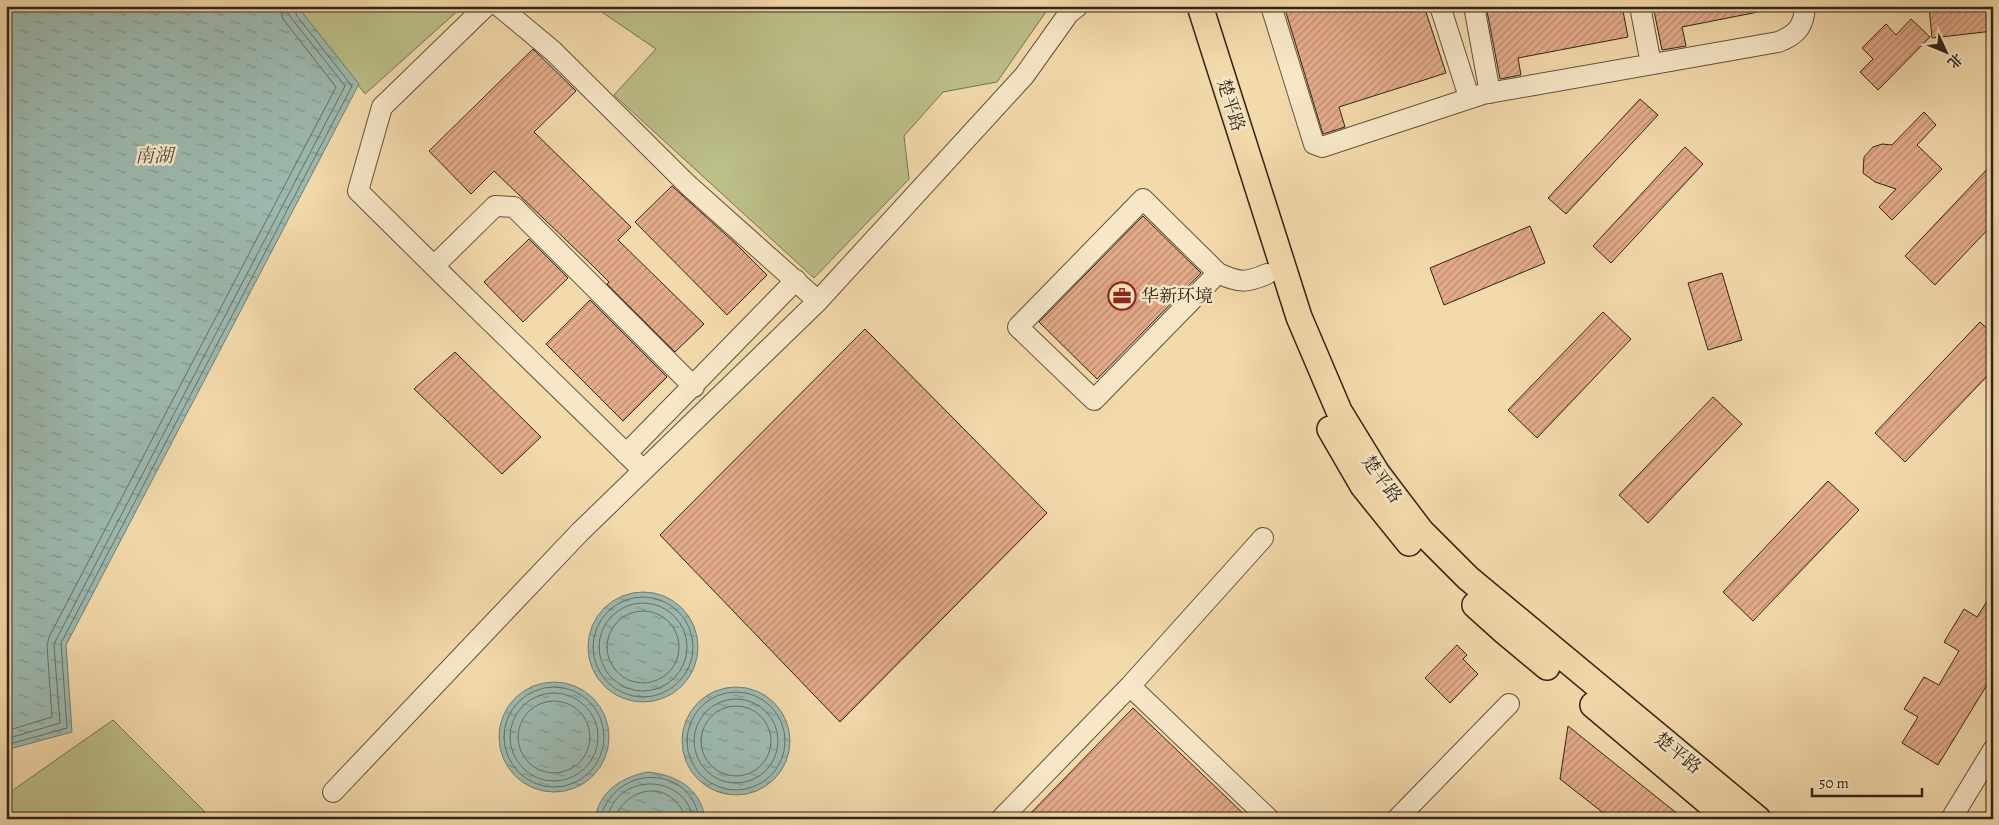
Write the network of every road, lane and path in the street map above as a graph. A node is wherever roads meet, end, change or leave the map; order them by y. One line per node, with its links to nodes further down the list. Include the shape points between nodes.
1 (486, 6): 14 (street, via 382,107 358,191)
2 (499, 6): 17 (street, via 553,51 688,185)
3 (1078, 6): 18 (street, via 1069,13 1024,76)
4 (1184, 6): 16 (main road, 楚平路)
5 (1200, 6): 31 (main road, 楚平路, via 1299,318 1339,410 1377,474 1421,531 1468,578)
6 (1270, 6): 13 (street, via 1314,144 1322,147)
7 (1440, 6): 13 (street)
8 (1474, 6): 12 (street)
9 (1640, 6): 11 (street)
10 (1805, 6): 11 (street, via 1802,25 1786,39)
11 (1651, 64): 12 (street)
12 (1490, 93): 13 (street)
13 (1469, 97)
14 (434, 266): 19 (street, via 495,206 514,207); 20 (street)
15 (1218, 273): 15 (street, via 1143,200 1018,327 1094,400); 16 (street, via 1242,282)
16 (1267, 274): 30 (main road, 楚平路, via 1296,357 1325,420 1363,486 1409,542 1504,632)
17 (796, 280): 18 (street); 19 (street)
18 (818, 301): 21 (street)
19 (694, 387): 20 (street)
20 (626, 454): 21 (street)
21 (644, 470): 26 (street, via 580,532)
22 (1263, 538): 23 (street)
23 (1130, 686): 27 (street); 28 (street)
24 (1508, 704): 29 (street)
25 (1993, 750): 32 (street)
26 (333, 792)
27 (1001, 819)
28 (1269, 819)
29 (1397, 819)
30 (1728, 819)
31 (1758, 819)
32 (1951, 819)

